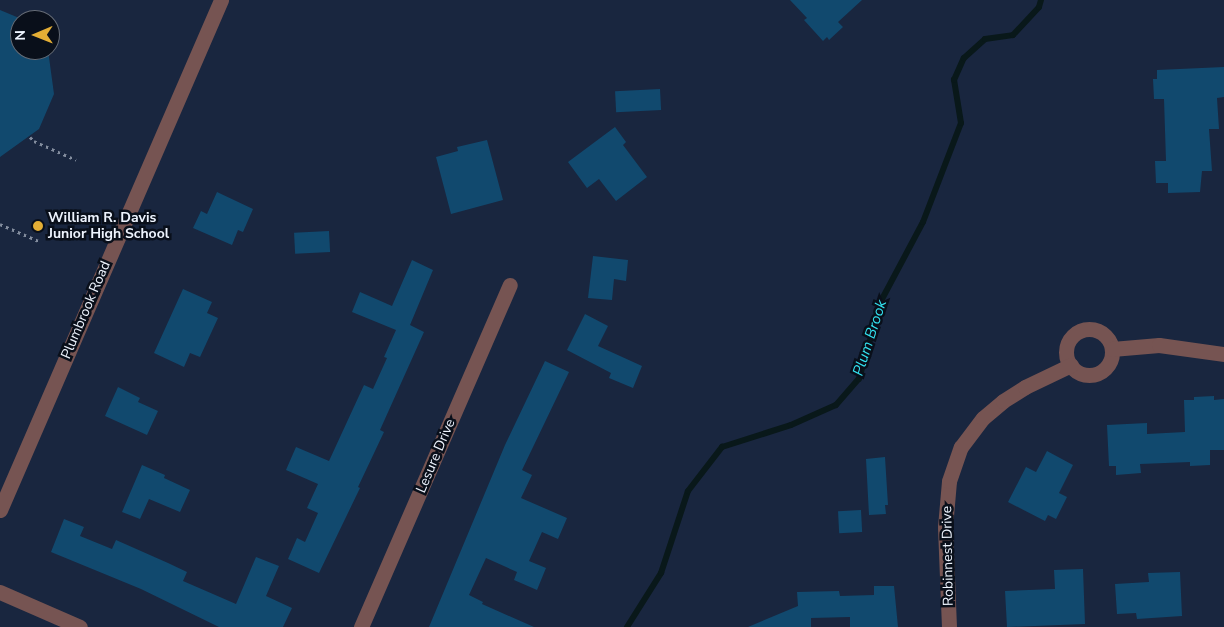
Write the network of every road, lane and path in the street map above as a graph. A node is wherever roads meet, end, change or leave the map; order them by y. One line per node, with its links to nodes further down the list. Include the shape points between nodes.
1 (221, 0): 10 (street, Plumbrook Road)
2 (30, 137): 3 (path)
3 (76, 160)
4 (0, 224): 5 (path)
5 (41, 242)
6 (510, 285): 13 (street, Lesure Drive)
7 (1112, 349): 8 (street, via 1159,345); 9 (street, via 1109,364 1098,373 1083,374); 9 (street, via 1100,331 1084,329 1068,344 1066,351)
8 (1224, 354)
9 (1071, 365): 14 (street, Robinnest Drive, via 1003,401 983,418 961,447 949,481 945,527)
10 (0, 510)
11 (0, 592): 12 (street)
12 (80, 627)
13 (361, 627)
14 (949, 627)

